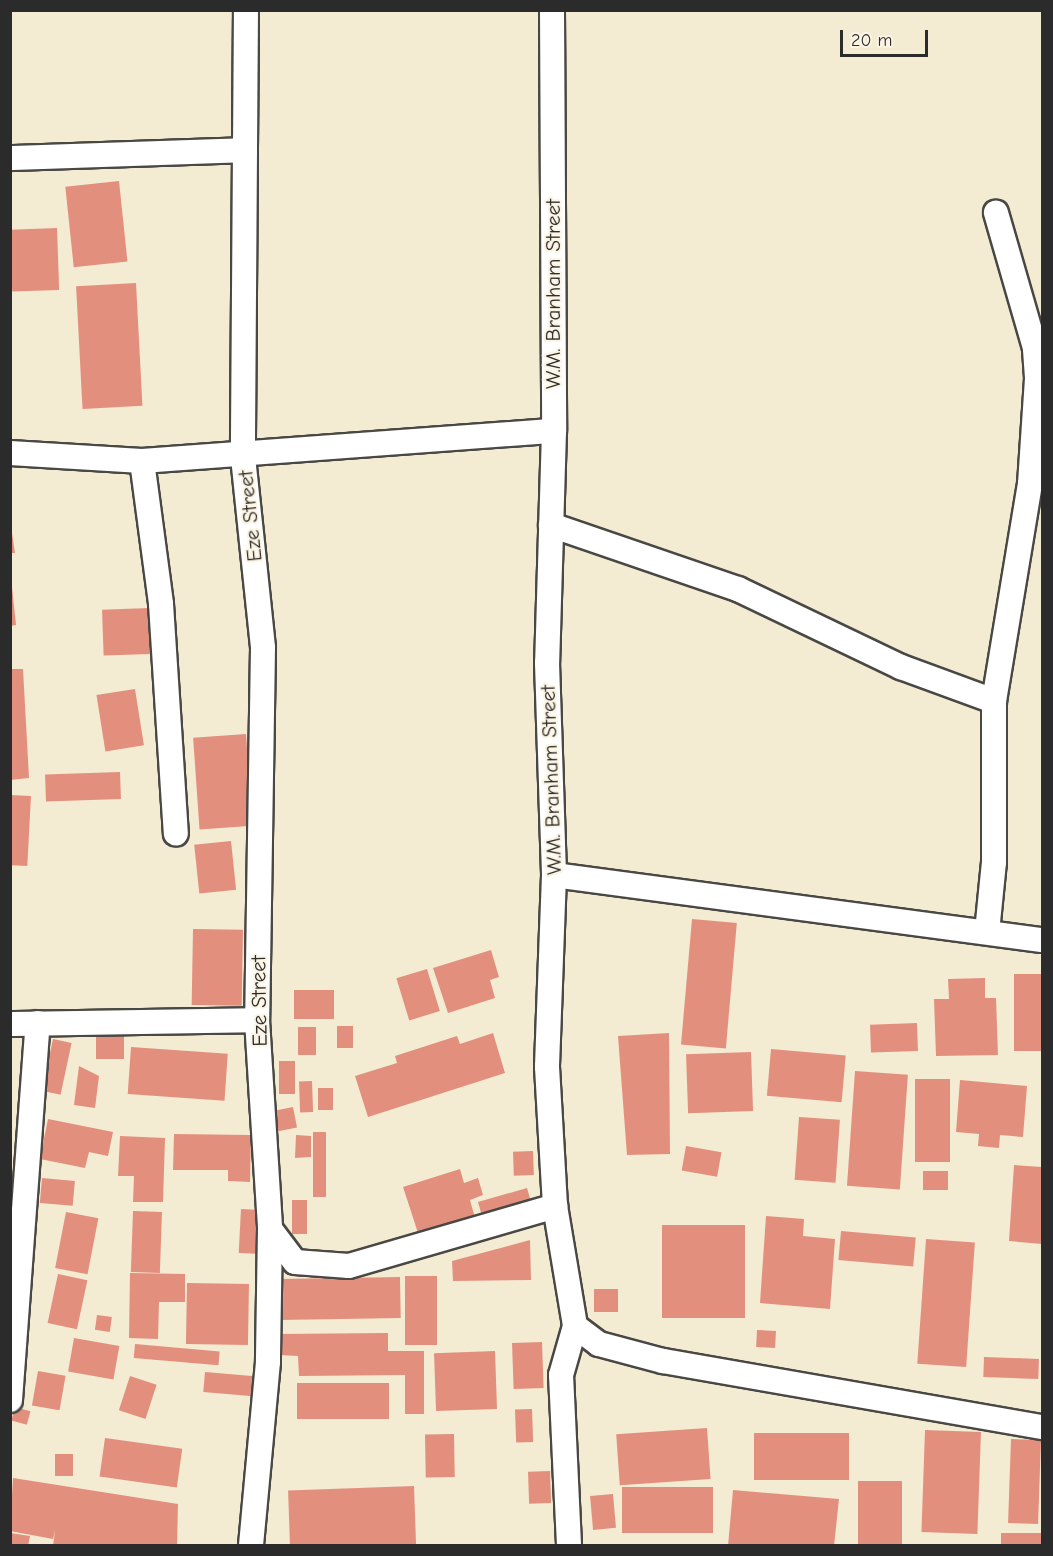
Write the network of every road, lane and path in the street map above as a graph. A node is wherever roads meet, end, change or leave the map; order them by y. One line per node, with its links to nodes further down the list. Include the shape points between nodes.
1 (246, 10): 3 (street, Eze Street)
2 (552, 10): 6 (street, W.M. Branham Street)
3 (245, 150): 4 (street); 8 (street, Eze Street)
4 (10, 158)
5 (996, 213): 11 (street, via 1035,348 1037,378 1030,484)
6 (554, 432): 8 (street); 10 (street, W.M. Branham Street)
7 (10, 453): 9 (street)
8 (243, 457): 9 (street); 16 (street, Eze Street, via 263,648)
9 (142, 461): 12 (street, via 161,604)
10 (550, 525): 11 (street, via 738,589 901,667); 13 (street, W.M. Branham Street, via 546,652)
11 (994, 701): 14 (street, via 994,862)
12 (176, 834)
13 (554, 875): 14 (street); 19 (street, W.M. Branham Street, via 547,1067)
14 (987, 932): 15 (street)
15 (1042, 940)
16 (257, 1020): 17 (street); 20 (street, Eze Street)
17 (38, 1023): 18 (street); 22 (street)
18 (10, 1024)
19 (555, 1206): 20 (street, via 349,1266 295,1262); 21 (street, W.M. Branham Street)
20 (270, 1229): 24 (street, Eze Street, via 268,1362)
21 (575, 1326): 23 (street, via 599,1344 663,1361); 25 (street, W.M. Branham Street, via 561,1375)
22 (10, 1400)
23 (1042, 1426)
24 (251, 1545)
25 (569, 1545)

